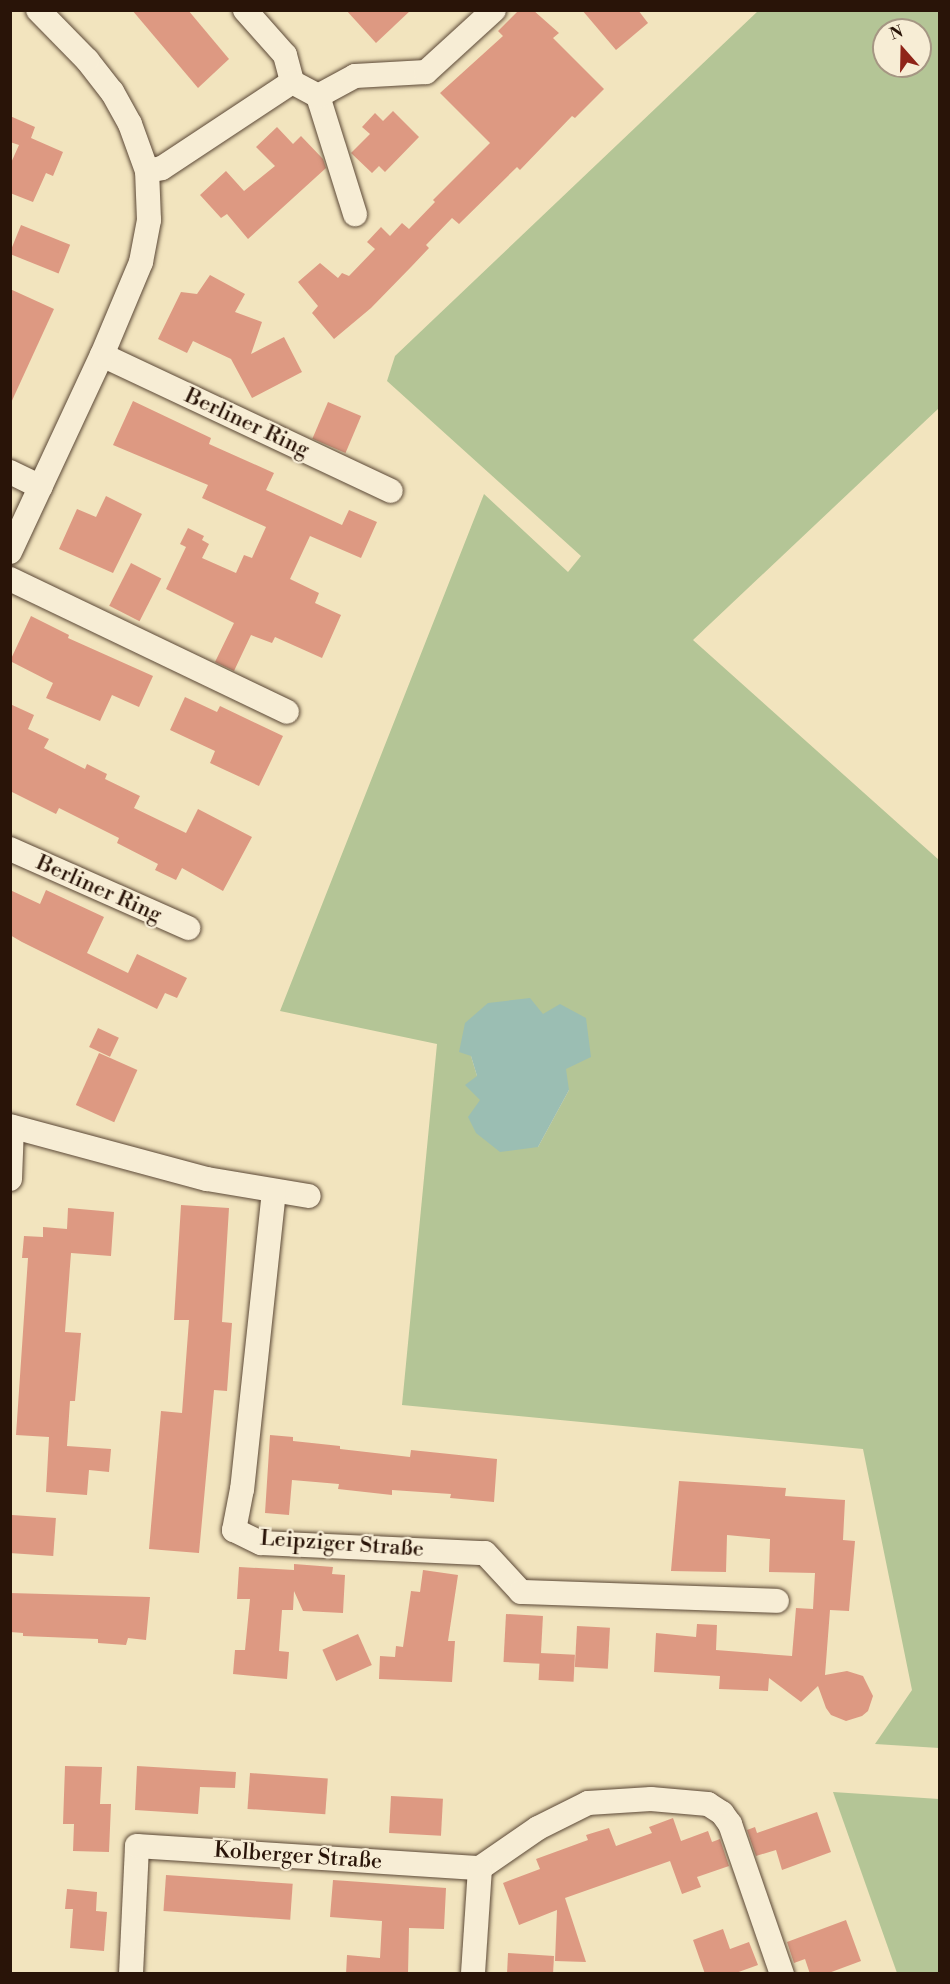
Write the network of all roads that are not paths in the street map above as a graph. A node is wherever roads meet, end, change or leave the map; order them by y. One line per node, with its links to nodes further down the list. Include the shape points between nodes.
1 (38, 10): 6 (street, via 80,52 112,92 130,124)
2 (245, 10): 4 (street, via 285,55)
3 (494, 10): 5 (street, via 426,72 355,76)
4 (292, 82): 5 (street); 6 (street, via 162,168)
5 (318, 96): 7 (street)
6 (147, 171): 8 (street, via 149,220 141,262)
7 (355, 214)
8 (102, 355): 10 (street); 11 (street, Berliner Ring)
9 (10, 472): 10 (street)
10 (41, 487): 12 (street)
11 (391, 491)
12 (10, 552)
13 (10, 579): 14 (street)
14 (287, 712)
15 (10, 849): 16 (street, Berliner Ring)
16 (188, 928)
17 (11, 1127): 18 (street); 19 (street, via 207,1179)
18 (10, 1179)
19 (274, 1191): 20 (street); 21 (street, Leipziger Straße, via 242,1489 234,1530 261,1543 485,1553 521,1592)
20 (309, 1196)
21 (777, 1601)
22 (480, 1868): 23 (street, Kolberger Straße, via 137,1846); 24 (street); 25 (street, via 538,1828 588,1803 651,1799 708,1804 730,1824)
23 (131, 1974)
24 (472, 1974)
25 (782, 1974)

